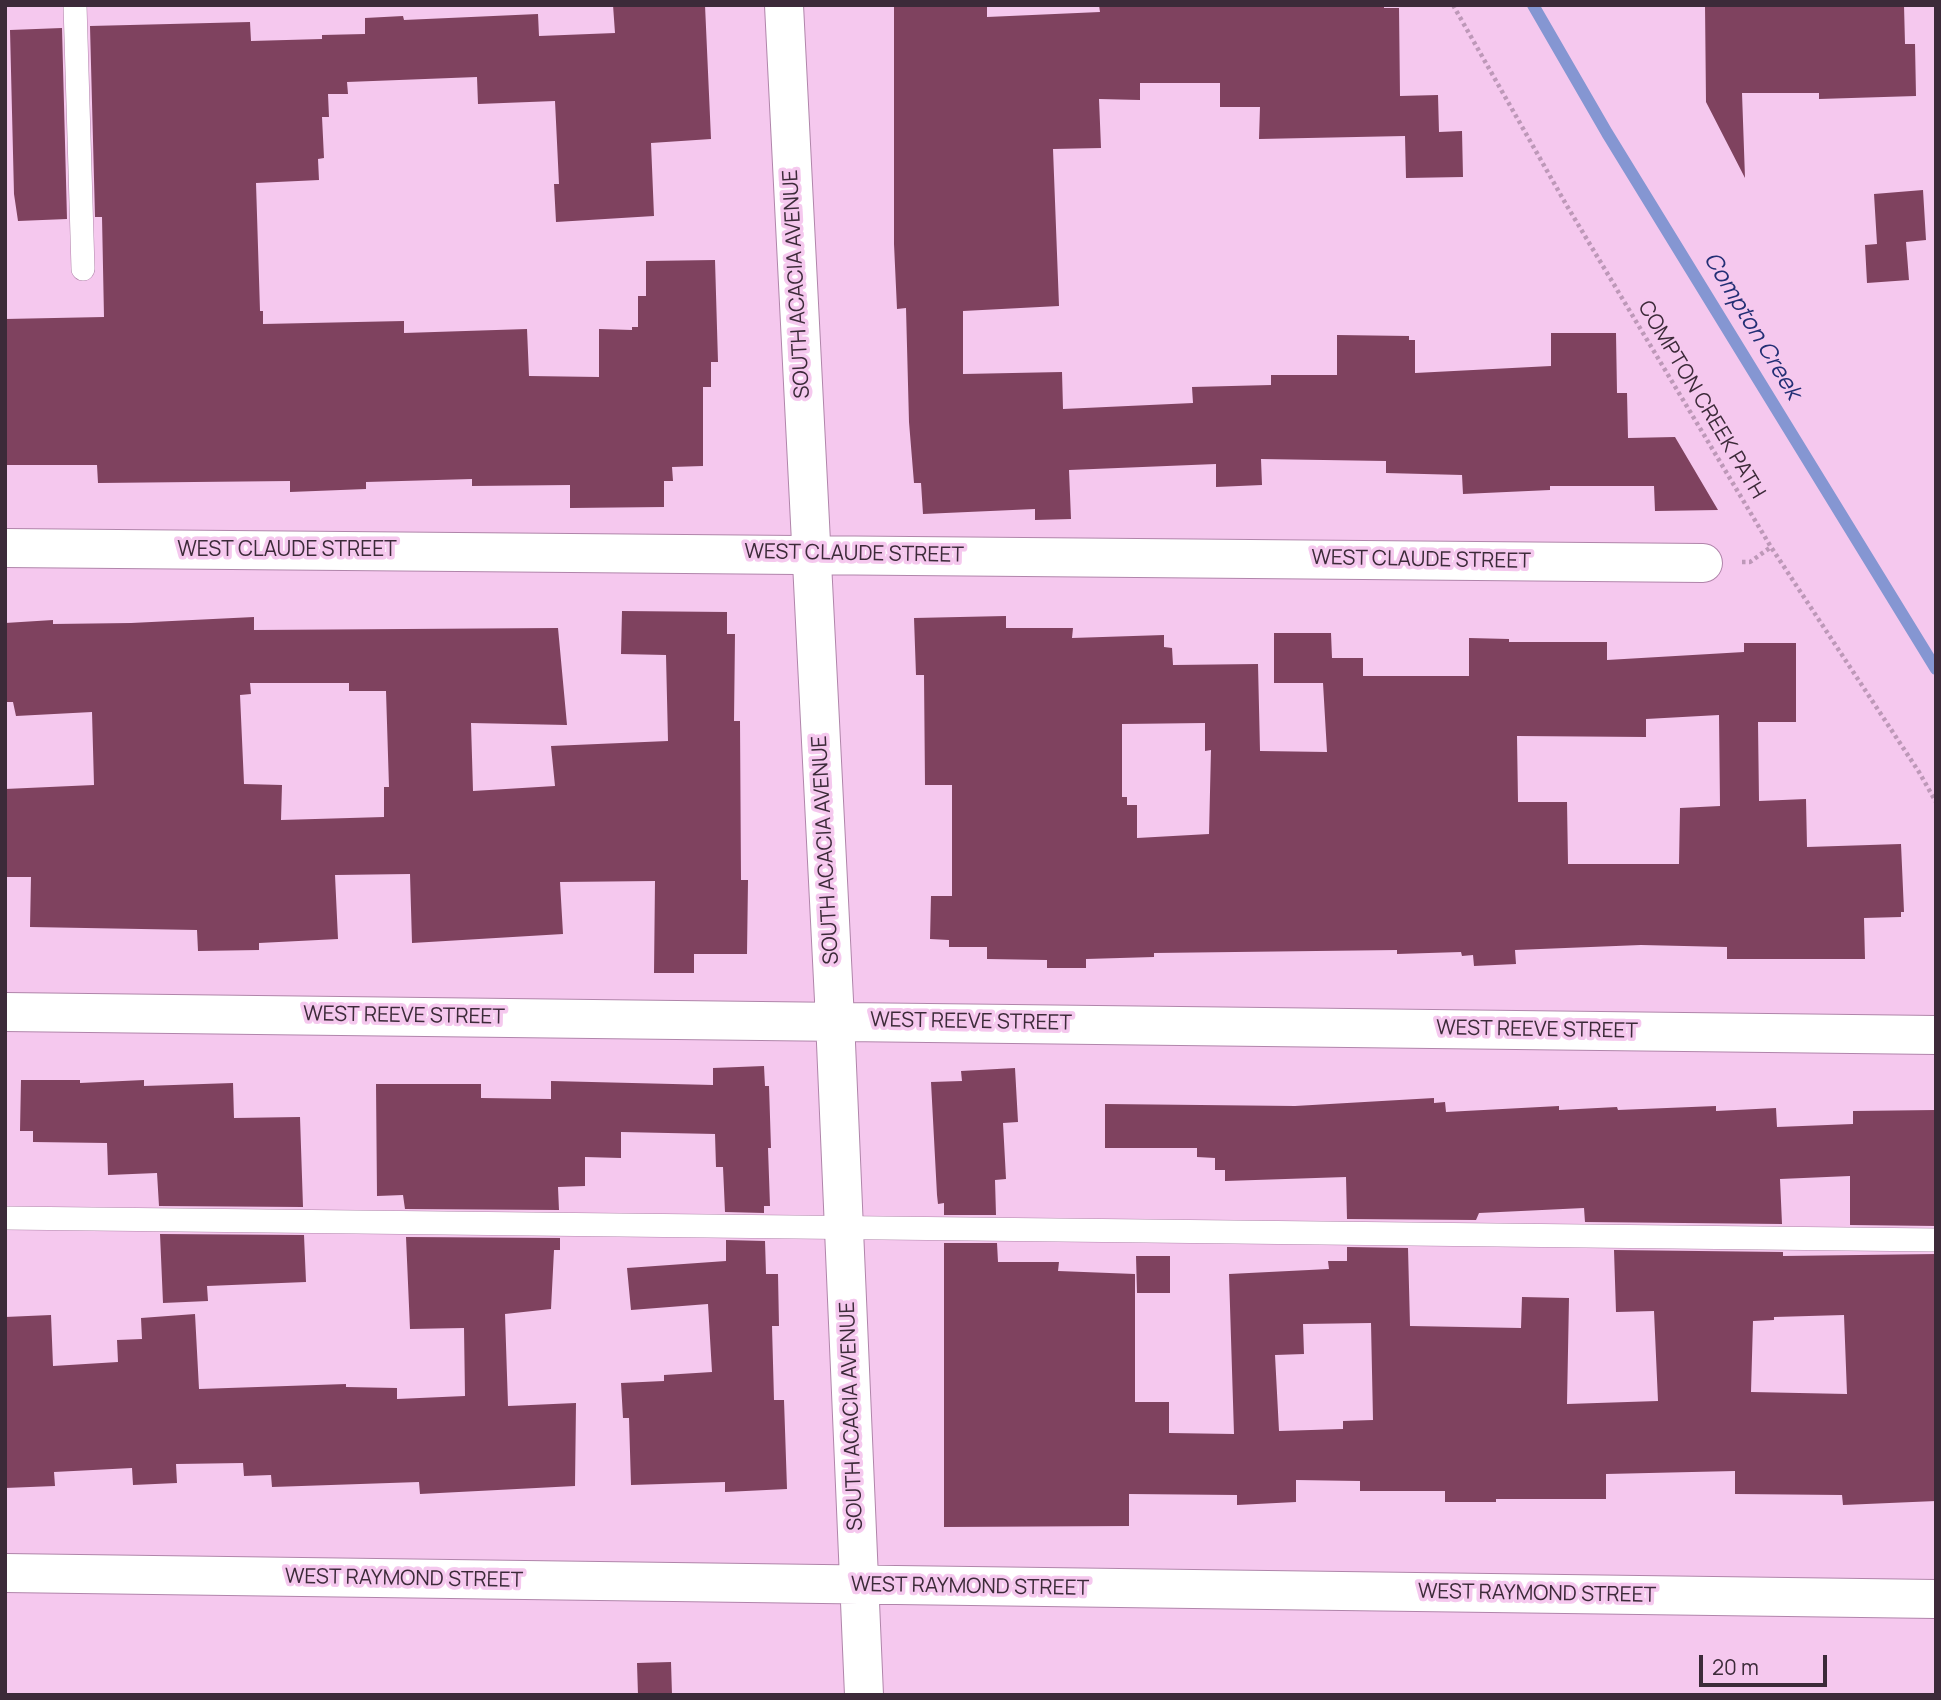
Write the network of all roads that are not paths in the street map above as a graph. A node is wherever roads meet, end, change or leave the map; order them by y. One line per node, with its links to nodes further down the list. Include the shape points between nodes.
1 (75, 5): 3 (lane)
2 (784, 5): 5 (street, SOUTH ACACIA AVENUE)
3 (83, 269)
4 (5, 548): 5 (street, WEST CLAUDE STREET)
5 (809, 554): 6 (street, WEST CLAUDE STREET); 8 (street, SOUTH ACACIA AVENUE)
6 (1703, 563)
7 (5, 1012): 8 (street, WEST REEVE STREET)
8 (835, 1020): 9 (street, WEST REEVE STREET); 11 (street, SOUTH ACACIA AVENUE)
9 (1936, 1035)
10 (5, 1218): 11 (lane)
11 (844, 1225): 12 (lane); 14 (street, SOUTH ACACIA AVENUE)
12 (1936, 1240)
13 (5, 1573): 14 (street, WEST RAYMOND STREET)
14 (860, 1586): 15 (street, WEST RAYMOND STREET); 16 (street, SOUTH ACACIA AVENUE)
15 (1936, 1599)
16 (864, 1695)

